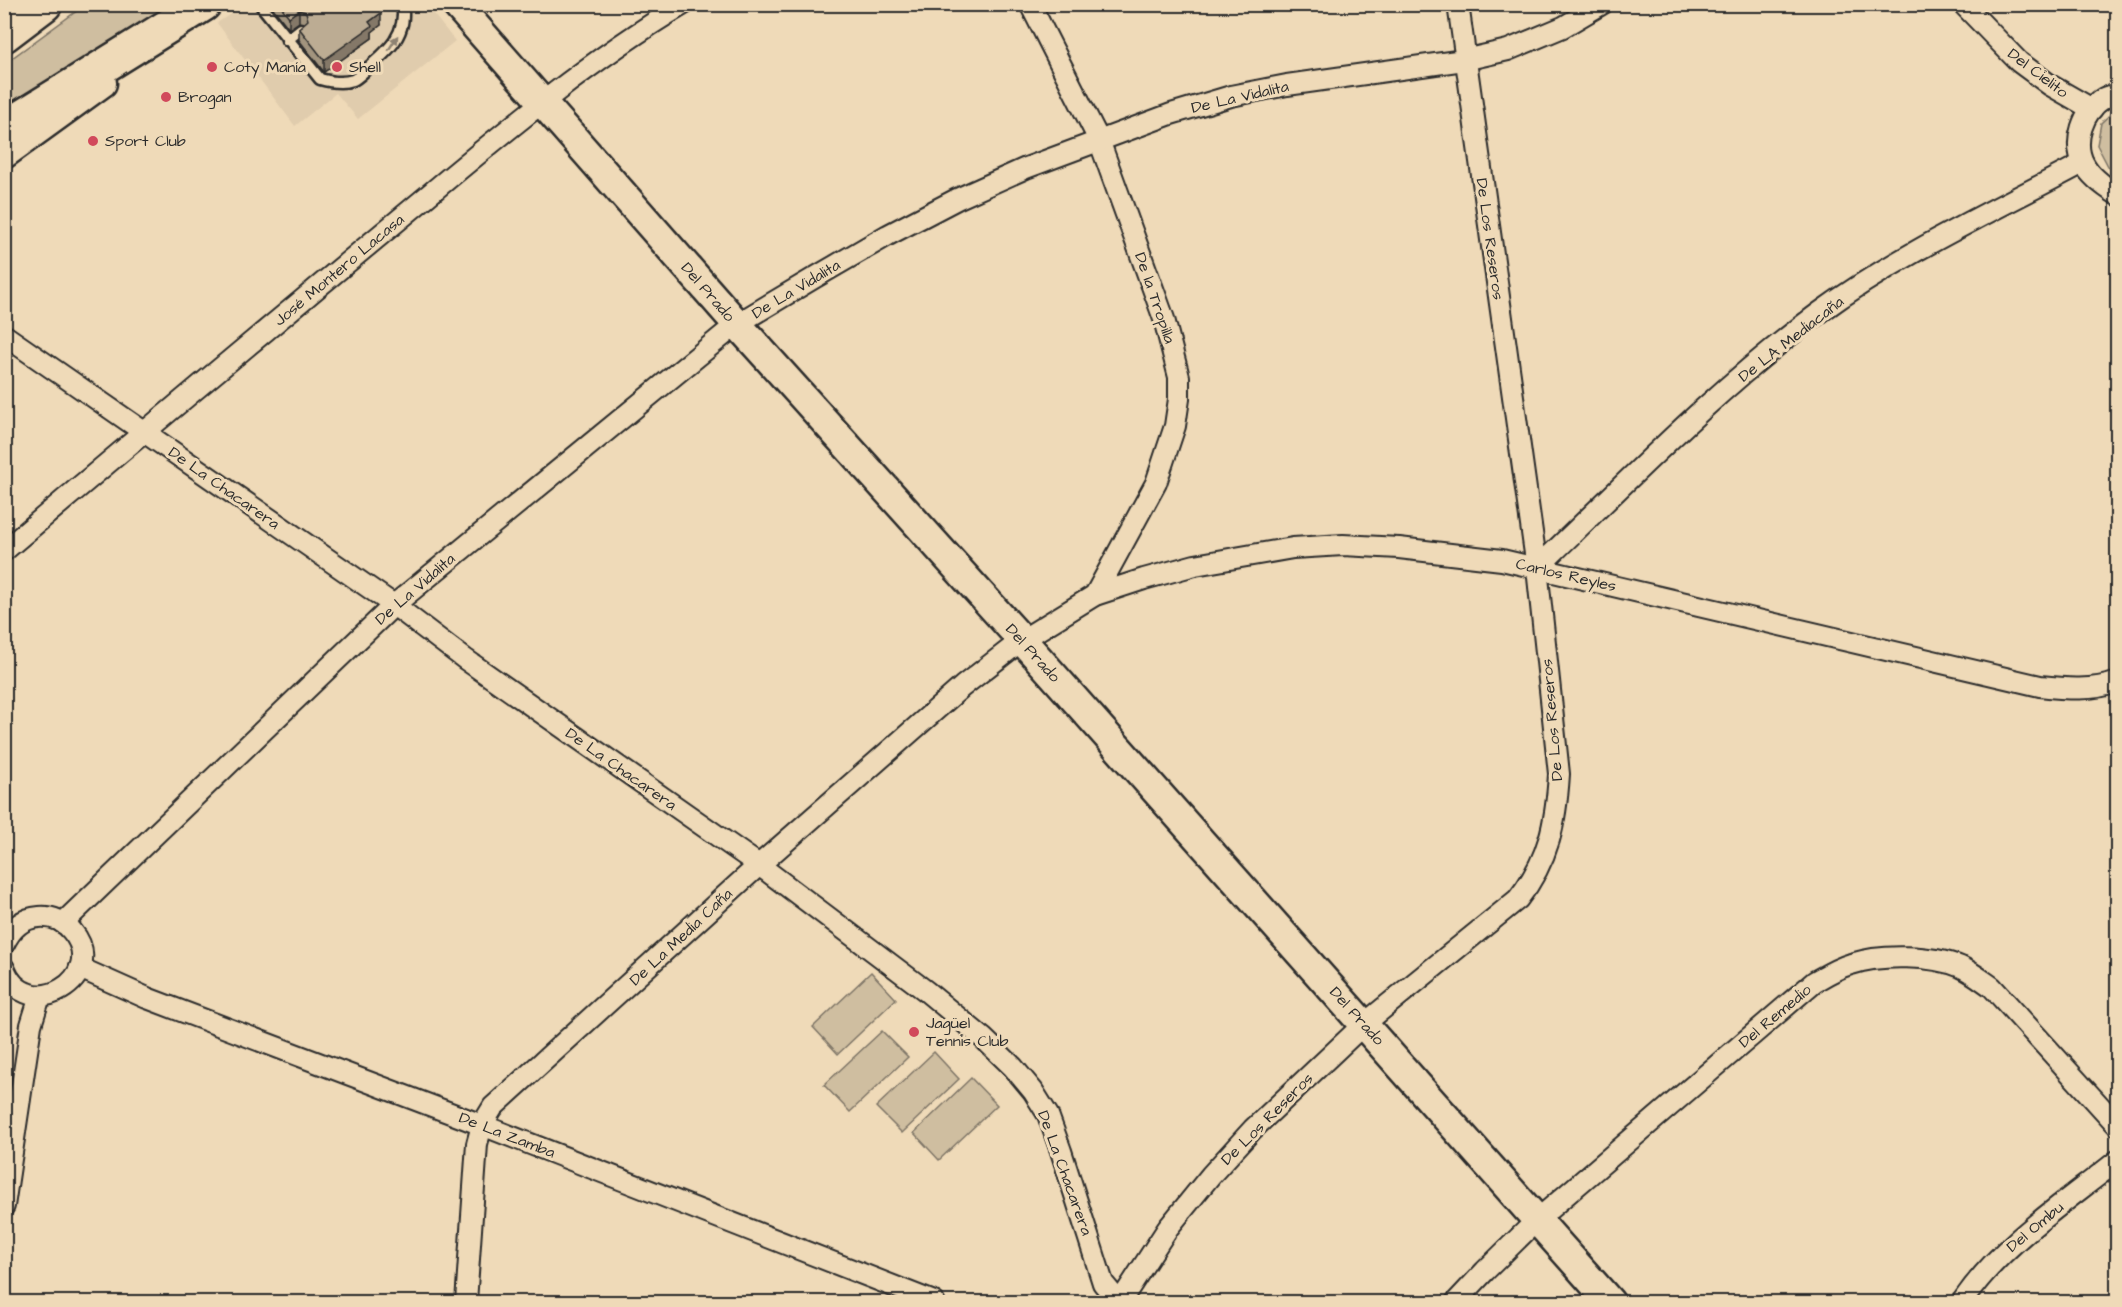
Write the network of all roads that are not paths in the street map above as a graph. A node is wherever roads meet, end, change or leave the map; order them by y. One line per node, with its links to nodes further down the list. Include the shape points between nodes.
1 (45, 4): 13 (highway)
2 (204, 4): 19 (highway)
3 (210, 4): 21 (street)
4 (260, 4): 14 (lane)
5 (402, 4): 14 (lane, one-way to 5, via 320,79 335,83 355,80 390,50 400,32)
6 (456, 4): 17 (street, Del Prado)
7 (684, 4): 17 (street, José Montero Lacasa)
8 (1030, 4): 20 (street, De la Tropilla)
9 (1458, 4): 15 (street, De Los Reseros)
10 (1602, 4): 15 (street, De La Vidalita, via 1563,27 1508,50)
11 (1964, 4): 18 (street, Del Cielito, via 2019,63)
12 (301, 29): 14 (lane)
13 (4, 35)
14 (287, 40)
15 (1464, 60): 20 (street, De La Vidalita, via 1231,96); 28 (street, De Los Reseros)
16 (2118, 95): 18 (street, via 2105,98)
17 (541, 102): 24 (street, Del Prado); 26 (street, José Montero Lacasa)
18 (2092, 109): 22 (street, via 2078,140)
19 (4, 128)
20 (1099, 140): 24 (street, De La Vidalita, via 957,200 888,235); 29 (street, De la Tropilla, via 1164,319 1179,376 1179,399 1175,426 1156,483)
21 (4, 154)
22 (2083, 163): 23 (street, via 2101,184); 28 (street, De LA Mediacaña, via 1898,262 1819,313 1713,401)
23 (2118, 195)
24 (736, 324): 30 (street, De La Vidalita); 31 (street, Del Prado)
25 (4, 335): 26 (street, De La Chacarera)
26 (143, 432): 27 (street, José Montero Lacasa); 30 (street, De La Chacarera)
27 (4, 550)
28 (1537, 567): 29 (street, Carlos Reyles, via 1399,548 1293,548 1195,565); 32 (street, Carlos Reyles, via 2040,686 2091,688); 39 (street, De Los Reseros, via 1559,774 1557,807 1544,857 1518,899)
29 (1095, 595): 31 (street, Carlos Reyles)
30 (394, 605): 33 (street, De La Chacarera); 34 (street, De La Vidalita)
31 (1022, 640): 33 (street, De La Media Caña, via 963,686); 39 (street, Del Prado)
32 (2118, 682)
33 (759, 865): 40 (street, De La Media Caña, via 505,1094); 47 (street, De La Chacarera, via 926,991 982,1038 1033,1091 1048,1115 1103,1283)
34 (63, 923): 35 (street, via 54,918 34,917); 37 (street, via 81,948)
35 (6, 937)
36 (4, 968): 38 (street, via 13,983)
37 (80, 968): 38 (street, via 69,985); 40 (street, De La Zamba, via 147,998)
38 (40, 996): 43 (street, via 31,1026)
39 (1364, 1024): 44 (street, Del Prado); 47 (street, De Los Reseros, via 1253,1129 1211,1175 1168,1228)
40 (482, 1125): 45 (street, De La Media Caña, via 477,1144); 46 (street, De La Zamba)
41 (2118, 1126): 44 (street, Del Remedio, via 1992,987 1960,967 1923,958 1878,958 1834,970 1814,982)
42 (2118, 1160): 50 (street, Del Ombu, via 1996,1260)
43 (4, 1206)
44 (1536, 1220): 48 (street, Del Remedio); 49 (street, Del Prado)
45 (466, 1302)
46 (934, 1302)
47 (1120, 1302)
48 (1456, 1302)
49 (1610, 1302)
50 (1962, 1302)

